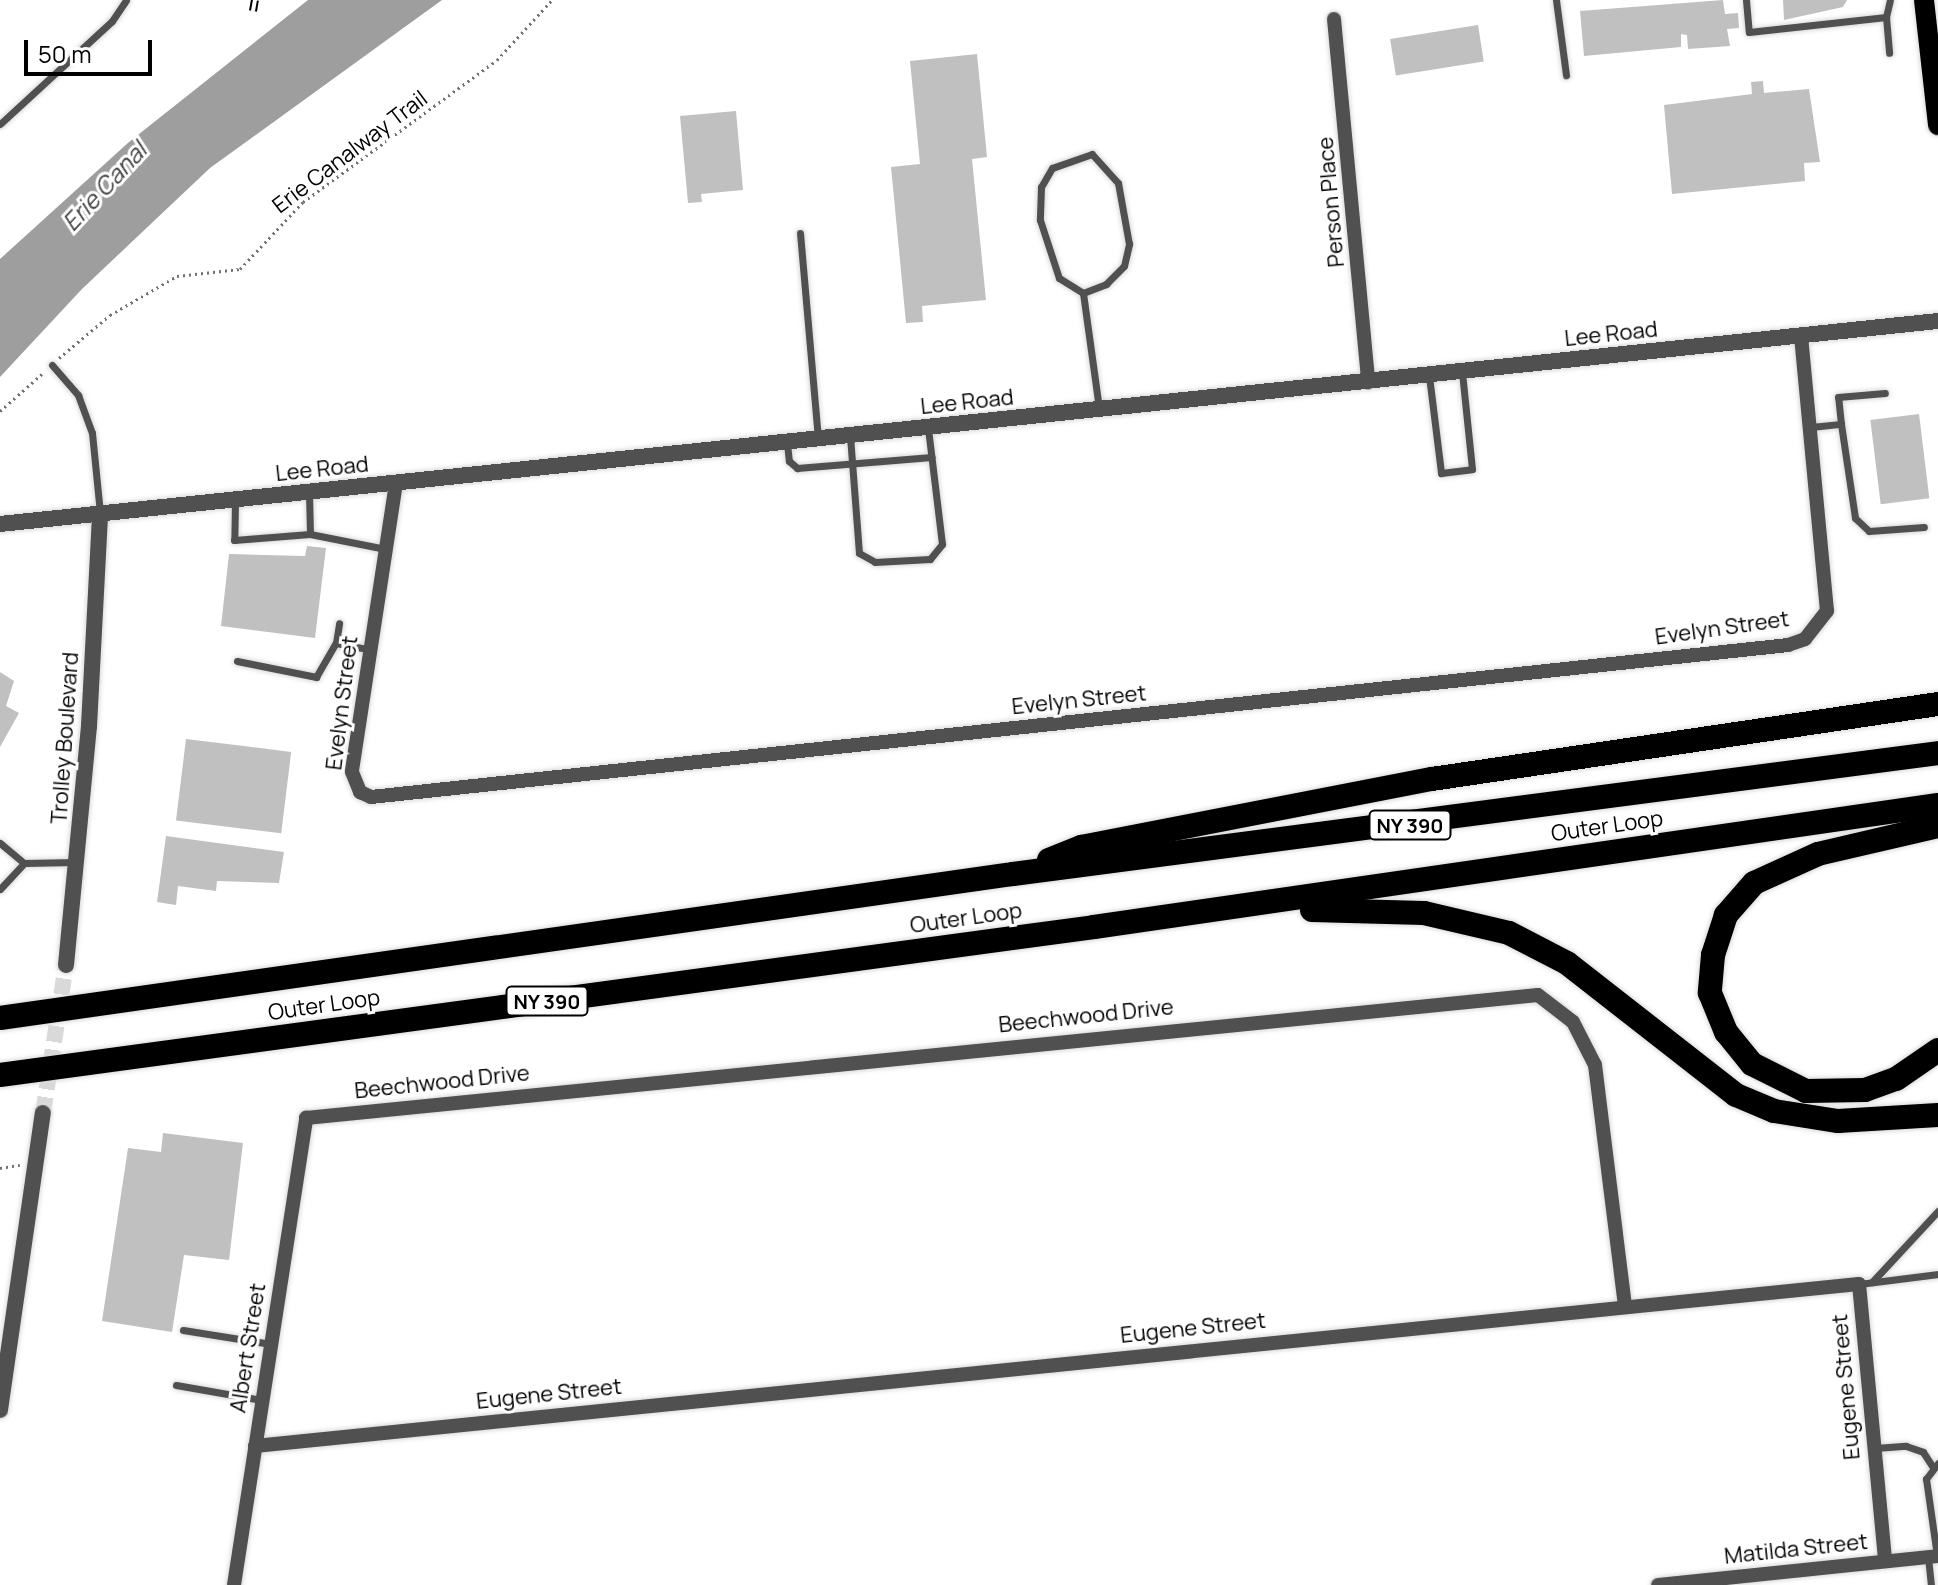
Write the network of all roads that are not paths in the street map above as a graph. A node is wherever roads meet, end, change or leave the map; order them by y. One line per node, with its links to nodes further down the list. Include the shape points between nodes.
1 (126, 0): 10 (lane, via 112,21)
2 (1556, 0): 9 (lane)
3 (1746, 0): 6 (lane, via 1749,32)
4 (1890, 0): 6 (lane)
5 (1924, 0): 11 (main road)
6 (1886, 17): 8 (lane)
7 (1334, 19): 19 (street, Person Place)
8 (1889, 53)
9 (1566, 75)
10 (0, 124)
11 (1938, 125)
12 (800, 233): 26 (lane)
13 (1083, 293): 13 (lane, via 1059,278 1047,254 1041,187 1052,168 1092,154 1118,183 1129,244 1124,266 1106,284); 21 (lane)
14 (1938, 321): 15 (street, Lee Road)
15 (1801, 336): 17 (street, Lee Road); 23 (street, Evelyn Street)
16 (52, 365): 33 (lane, via 78,395 92,433)
17 (1462, 372): 18 (street, Lee Road); 18 (lane, via 1472,469 1441,473)
18 (1429, 376): 19 (street, Lee Road)
19 (1368, 382): 21 (street, Lee Road)
20 (1885, 393): 22 (lane, via 1838,397)
21 (1099, 410): 24 (street, Lee Road)
22 (1841, 424): 23 (lane); 35 (lane, via 1855,518 1869,531)
23 (1811, 427): 40 (street, Evelyn Street, via 1827,611 1805,639 1788,645 383,798 360,792 352,772)
24 (928, 428): 25 (street, Lee Road); 28 (lane)
25 (850, 436): 26 (street, Lee Road); 29 (lane)
26 (818, 439): 27 (street, Lee Road)
27 (787, 443): 29 (lane, via 792,466); 30 (street, Lee Road)
28 (932, 457): 29 (lane); 29 (lane, via 942,544 930,559 865,560)
29 (852, 464)
30 (396, 483): 31 (street, Lee Road); 37 (street, Evelyn Street)
31 (309, 492): 32 (street, Lee Road); 36 (lane)
32 (235, 501): 33 (street, Lee Road); 36 (lane, via 234,540)
33 (100, 514): 34 (street, Lee Road); 49 (street, Trolley Boulevard)
34 (0, 524)
35 (1924, 527)
36 (310, 534): 37 (lane)
37 (386, 549): 40 (street, Evelyn Street)
38 (339, 623): 39 (lane)
39 (336, 643): 40 (lane); 41 (lane, via 316,677)
40 (371, 650)
41 (237, 661)
42 (1938, 704): 51 (highway, via 1432,779 1081,847)
43 (1938, 753): 51 (highway, Outer Loop / NY 390)
44 (1938, 805): 45 (highway, Outer Loop / NY 390)
45 (1830, 820): 47 (highway); 53 (highway, Outer Loop / NY 390)
46 (1938, 826): 47 (highway)
47 (1879, 836): 56 (highway, via 1754,883 1726,915 1713,955 1710,993 1726,1032 1752,1064 1806,1091 1865,1090 1896,1079)
48 (0, 843): 50 (lane)
49 (78, 861): 50 (lane); 54 (street, Trolley Boulevard)
50 (24, 863): 52 (lane)
51 (1013, 874): 55 (highway, Outer Loop / NY 390)
52 (0, 889)
53 (1094, 927): 57 (highway, Outer Loop / NY 390); 59 (highway, via 1358,907 1484,924 1567,963 1736,1095 1774,1111 1838,1121)
54 (66, 965)
55 (0, 1018)
56 (1938, 1050)
57 (0, 1075)
58 (43, 1113): 68 (street)
59 (1938, 1115)
60 (306, 1118): 64 (street, Beechwood Drive, via 1538,995 1573,1022 1595,1065); 66 (street, Albert Street)
61 (1938, 1211): 63 (lane)
62 (1938, 1274): 63 (lane)
63 (1865, 1283): 64 (street, Eugene Street); 71 (street, Eugene Street)
64 (1625, 1306): 70 (street, Eugene Street)
65 (183, 1330): 66 (lane)
66 (271, 1344): 69 (street, Albert Street)
67 (176, 1385): 69 (lane)
68 (1, 1399)
69 (262, 1400): 70 (street, Albert Street)
70 (255, 1446): 76 (street, Albert Street)
71 (1874, 1449): 72 (lane, via 1906,1446); 74 (street, Eugene Street)
72 (1935, 1464): 73 (lane, via 1926,1496)
73 (1934, 1557): 74 (street, Matilda Street); 75 (lane)
74 (1885, 1561): 77 (street, Matilda Street)
75 (1934, 1584)
76 (234, 1585)
77 (1658, 1585)

